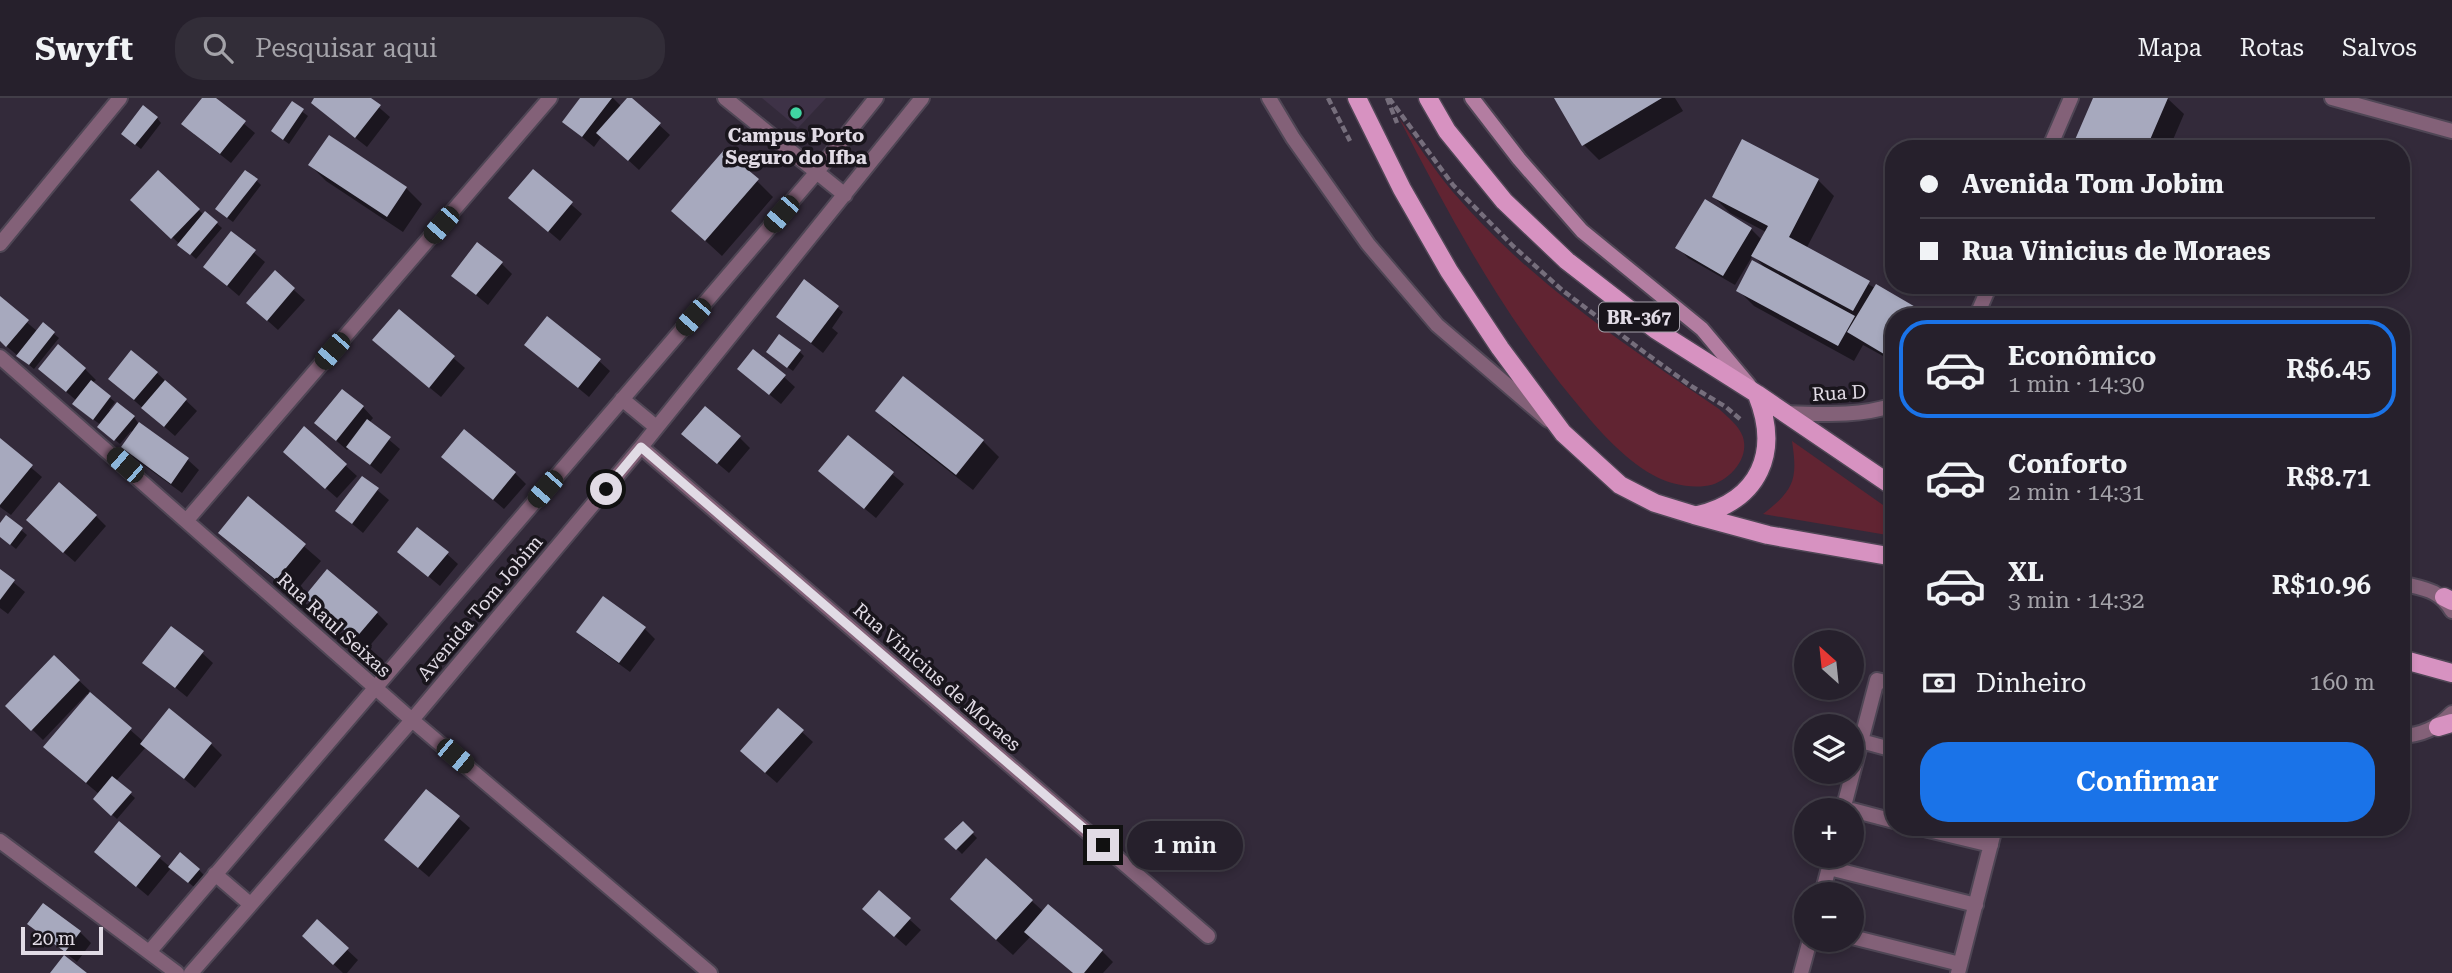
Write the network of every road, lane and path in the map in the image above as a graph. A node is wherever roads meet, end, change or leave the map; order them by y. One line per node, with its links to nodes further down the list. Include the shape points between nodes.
1 (120, 98): 18 (street)
2 (550, 98): 30 (street)
3 (725, 98): 16 (street)
4 (876, 98): 16 (street, Avenida Tom Jobim)
5 (922, 98): 17 (street, Avenida Tom Jobim)
6 (1269, 98): 26 (street, via 1368,244 1437,325)
7 (1357, 98): 26 (main road, via 1449,271)
8 (1388, 98): 13 (path); 24 (path, via 1453,185 1513,246 1562,290 1726,407)
9 (1427, 98): 20 (main road, BR-367, via 1447,131 1504,201 1567,261 1656,330)
10 (1472, 98): 20 (street, via 1582,231 1702,329)
11 (2071, 98): 15 (street)
12 (2332, 98): 14 (street)
13 (1397, 124)
14 (2452, 131)
15 (2053, 140)
16 (816, 173): 17 (street); 21 (street, Avenida Tom Jobim)
17 (845, 195): 25 (street, Avenida Tom Jobim)
18 (0, 244)
19 (0, 356): 30 (street, Rua Raul Seixas)
20 (1757, 394): 23 (main road, BR-367); 29 (main road, via 1766,416 1768,439 1753,482 1717,510)
21 (622, 399): 25 (street); 37 (street, Avenida Tom Jobim)
22 (1885, 408): 23 (street, Rua D, via 1830,415)
23 (1786, 413): 28 (main road, BR-367)
24 (1745, 426)
25 (656, 427): 27 (street, Avenida Tom Jobim)
26 (1563, 433): 29 (main road, via 1620,485 1655,503)
27 (641, 447): 39 (street, Avenida Tom Jobim); 55 (street, Rua Vinicius de Moraes)
28 (1885, 481)
29 (1694, 515): 31 (main road, via 1769,535)
30 (187, 520): 37 (street, Rua Raul Seixas)
31 (1885, 555)
32 (2410, 585): 33 (street, via 2434,592)
33 (2449, 603)
34 (2410, 661): 35 (main road)
35 (2452, 673)
36 (1885, 682): 41 (street, via 1877,680)
37 (374, 686): 39 (street, Rua Raul Seixas); 52 (street, Avenida Tom Jobim)
38 (2452, 713): 40 (street)
39 (412, 720): 53 (street, Avenida Tom Jobim); 62 (street, Rua Raul Seixas)
40 (2445, 725): 42 (street)
41 (1864, 730)
42 (2410, 735)
43 (1864, 742): 44 (street)
44 (1885, 748)
45 (1864, 814): 46 (street)
46 (1885, 819)
47 (1953, 836): 50 (street)
48 (1994, 836): 50 (street)
49 (0, 841): 57 (street)
50 (1991, 845): 54 (street)
51 (1850, 868): 54 (street)
52 (215, 874): 53 (street); 57 (street, Avenida Tom Jobim)
53 (250, 904): 61 (street, Avenida Tom Jobim)
54 (1976, 905): 59 (street)
55 (1208, 936)
56 (1864, 941): 59 (street)
57 (150, 951): 60 (street)
58 (1807, 952): 63 (street)
59 (1959, 969)
60 (177, 973)
61 (191, 973)
62 (710, 973)
63 (1801, 973)

